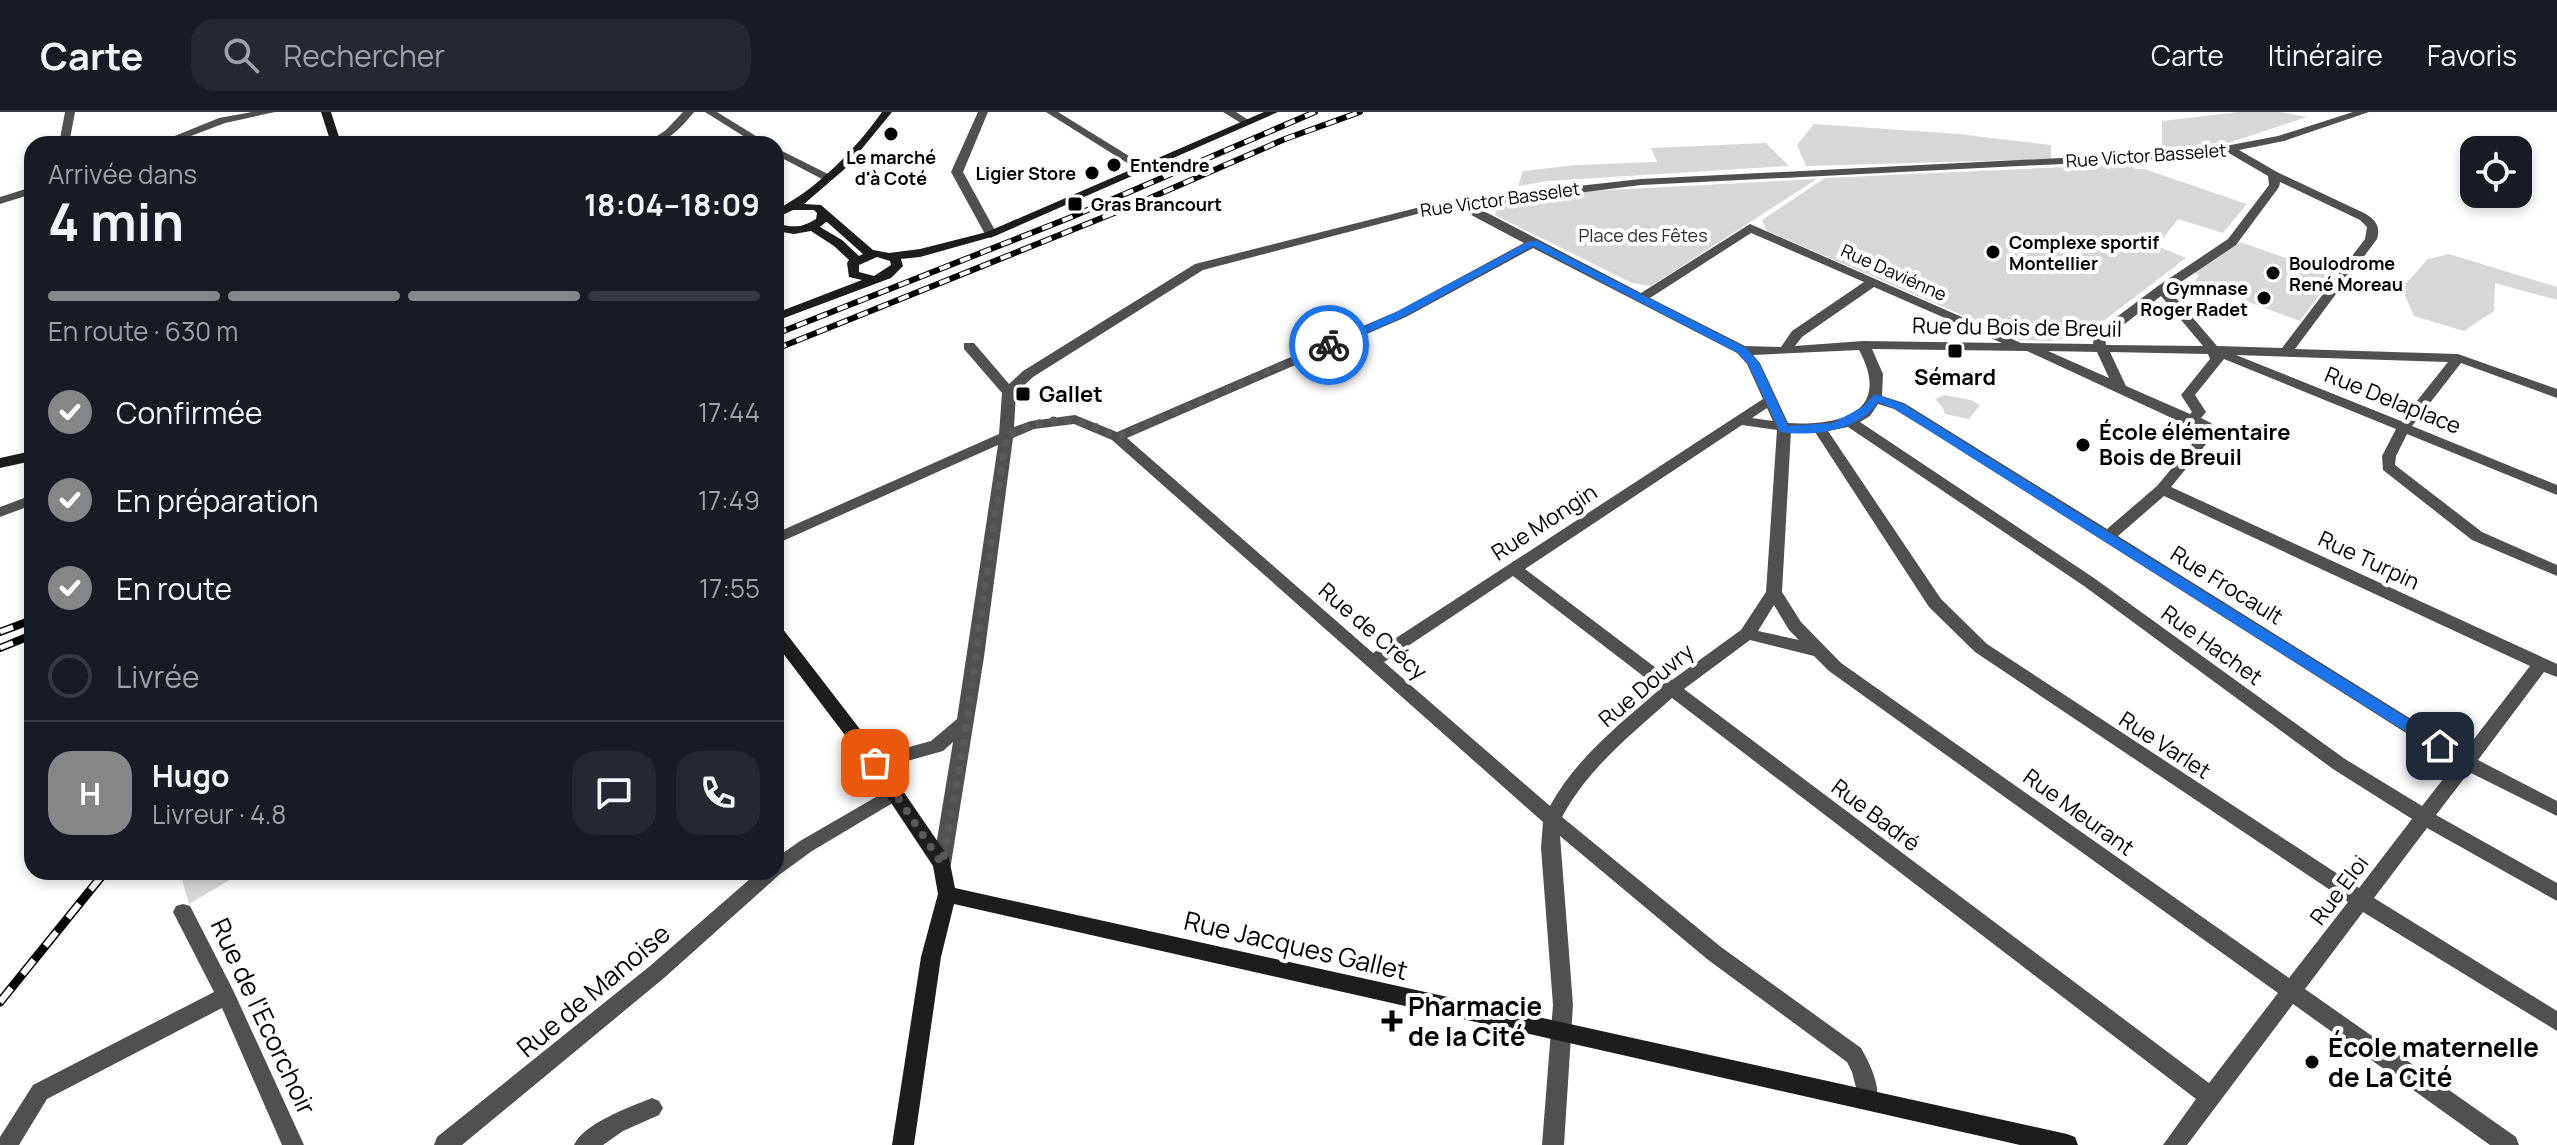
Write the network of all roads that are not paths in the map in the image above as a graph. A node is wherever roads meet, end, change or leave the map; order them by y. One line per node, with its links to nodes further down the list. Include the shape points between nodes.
1 (70, 112): 14 (street)
2 (270, 112): 12 (street)
3 (326, 112): 16 (main road)
4 (689, 112): 17 (street)
5 (710, 112): 18 (street)
6 (887, 112): 23 (main road)
7 (983, 112): 31 (street, via 957,172)
8 (1051, 112): 21 (street)
9 (1228, 112): 13 (street)
10 (1273, 112): 13 (main road)
11 (2364, 112): 19 (street, Rue Victor Basselet)
12 (220, 116): 15 (street)
13 (1248, 123): 21 (main road)
14 (66, 136)
15 (177, 136)
16 (334, 136)
17 (663, 136)
18 (750, 136)
19 (2230, 149): 22 (street); 25 (street, Rue Victor Basselet, via 1641,182)
20 (784, 155): 23 (street)
21 (1144, 169): 31 (main road)
22 (2273, 174): 41 (street, via 2275,185 2232,242); 52 (street, via 2360,215 2374,229)
23 (826, 177): 27 (main road)
24 (24, 193): 26 (street)
25 (1468, 200): 33 (street, via 1471,211); 55 (street, Rue Victor Basselet, via 1199,267 1028,374)
26 (0, 201)
27 (815, 205): 28 (main road); 30 (main road, via 822,220); 34 (main road)
28 (784, 211)
29 (784, 227): 30 (main road)
30 (806, 228): 32 (main road); 36 (main road, via 838,243)
31 (990, 234): 35 (main road); 37 (main road)
32 (784, 235)
33 (1533, 243): 42 (street); 66 (street, via 1402,314)
34 (870, 254): 35 (main road); 36 (main road)
35 (892, 256): 37 (main road, via 897,266)
36 (856, 260): 38 (main road)
37 (890, 273): 39 (main road)
38 (853, 274): 39 (main road); 43 (main road)
39 (872, 279): 43 (main road)
40 (1872, 282): 42 (street, Rue Daviénne, via 1750,228); 47 (street, Rue Daviénne); 51 (street, via 1797,334)
41 (2162, 289): 48 (street, via 2099,337); 50 (street)
42 (1642, 298): 49 (street)
43 (818, 300): 44 (main road)
44 (784, 314)
45 (1863, 345): 47 (street, Rue du Bois de Breuil); 51 (street, Rue du Bois de Breuil); 57 (street, via 1876,372)
46 (969, 346): 55 (street)
47 (2027, 348): 48 (street, Rue du Bois de Breuil); 54 (street)
48 (2102, 348): 50 (street, Rue du Bois de Breuil); 54 (street)
49 (1742, 350): 51 (street, Rue du Bois de Breuil); 58 (street)
50 (2213, 350): 52 (street, Rue du Bois de Breuil); 60 (street, via 2217,359 2188,395 2199,412); 64 (street, Rue Delaplace)
51 (1785, 351)
52 (2286, 352): 53 (street, Rue du Bois de Breuil)
53 (2458, 358): 56 (street, Rue du Bois de Breuil); 64 (street)
54 (2121, 389): 60 (street)
55 (1009, 392): 65 (street)
56 (2557, 394)
57 (1875, 398): 61 (street); 74 (street, Rue Frocault, via 1907,411)
58 (1770, 400): 59 (street, Rue Mongin); 62 (street)
59 (1740, 420): 62 (street); 75 (street, Rue Mongin)
60 (2192, 420): 69 (street, via 2209,432)
61 (1849, 421): 63 (street); 89 (street, Rue Hachet, via 2089,582 2315,748)
62 (1784, 429): 63 (street); 77 (street)
63 (1820, 429): 96 (street, Rue Varlet, via 1935,603 1963,634 2024,680)
64 (2404, 429): 70 (street, Rue Delaplace); 76 (street, via 2387,458 2393,473 2477,536)
65 (1006, 435): 66 (street, Rue de Crécy, via 1062,419 1089,422); 73 (street, Rue de Crécy); 84 (street)
66 (1117, 437): 81 (street, Rue de Crécy)
67 (24, 458): 68 (main road)
68 (0, 463)
69 (2162, 489): 74 (street); 82 (street, Rue Turpin)
70 (2557, 490)
71 (24, 503): 72 (street)
72 (0, 512)
73 (784, 535)
74 (2108, 536): 85 (street, Rue Frocault)
75 (1513, 568): 81 (street, Rue Mongin); 83 (street, Rue Badré)
76 (2557, 571)
77 (1774, 592): 78 (street, Rue Douvry); 80 (street, Rue Meurant)
78 (1747, 634): 80 (street); 83 (street, Rue Douvry)
79 (784, 643): 86 (main road)
80 (1819, 651): 98 (street, Rue Meurant)
81 (1373, 661): 90 (street, Rue de Crécy)
82 (2549, 668): 85 (street, Rue Eloi)
83 (1670, 690): 90 (street, Rue Douvry, via 1602,750); 102 (street, Rue Badré)
84 (965, 722): 86 (street, via 937,746); 92 (street)
85 (2466, 762): 88 (street, Rue Frocault); 89 (street, Rue Eloi)
86 (875, 763): 87 (main road)
87 (895, 793): 91 (street); 92 (main road)
88 (2557, 809)
89 (2424, 817): 94 (street, Rue Hachet); 96 (street, Rue Eloi)
90 (1552, 819): 101 (street); 103 (street, Rue de Crécy, via 1714,953 1854,1055)
91 (784, 862)
92 (942, 864): 95 (main road)
93 (762, 880): 107 (street, Rue de Manoise)
94 (2557, 893)
95 (947, 894): 101 (main road, Rue Jacques Gallet); 109 (main road, via 931,957)
96 (2362, 900): 98 (street, Rue Eloi); 100 (street, Rue Varlet)
97 (183, 912): 99 (street, Rue de l'Ecorchoir)
98 (2291, 992): 102 (street, Rue Eloi); 113 (street, Rue Meurant)
99 (226, 996): 105 (street, via 40,1092); 106 (street, Rue de l'Ecorchoir)
100 (2557, 1022)
101 (1563, 1032): 103 (main road, Rue Jacques Gallet); 110 (street)
102 (2211, 1097): 112 (street, Rue Eloi)
103 (1868, 1100): 111 (main road, Rue Jacques Gallet)
104 (652, 1108): 108 (street)
105 (7, 1145)
106 (293, 1145)
107 (445, 1145)
108 (585, 1145)
109 (903, 1145)
110 (1553, 1145)
111 (2067, 1145)
112 (2174, 1145)
113 (2508, 1145)

